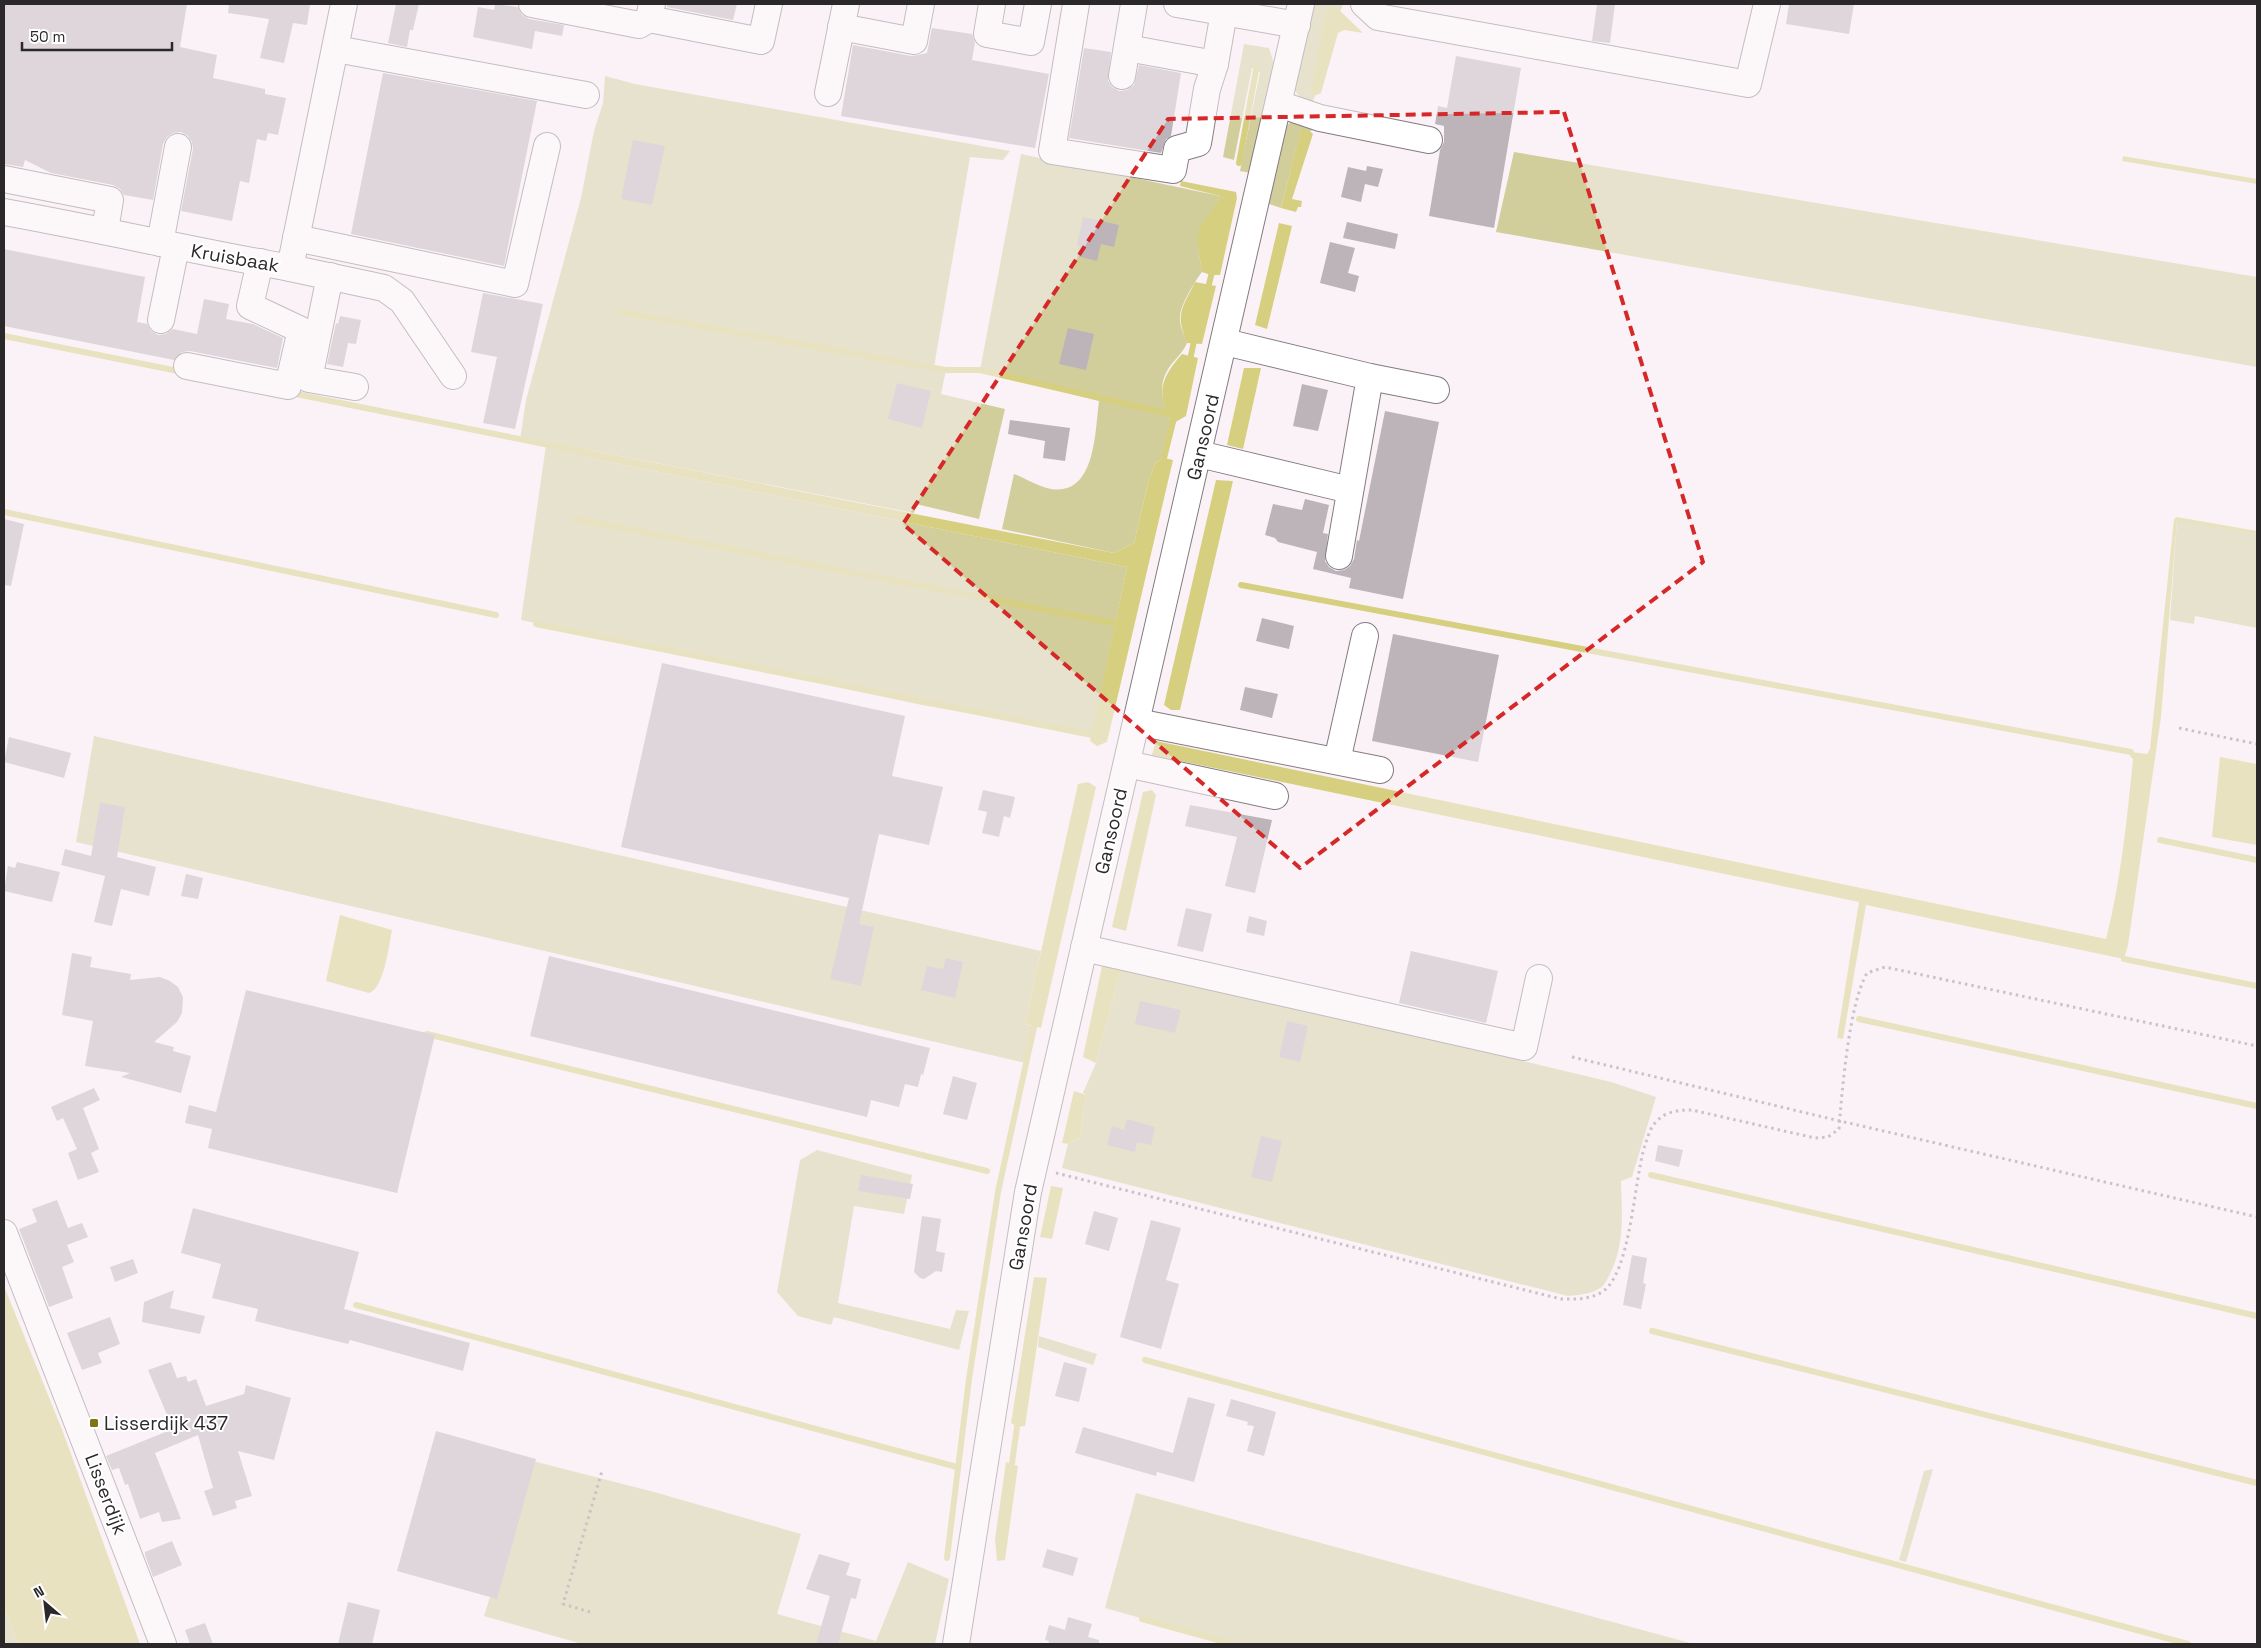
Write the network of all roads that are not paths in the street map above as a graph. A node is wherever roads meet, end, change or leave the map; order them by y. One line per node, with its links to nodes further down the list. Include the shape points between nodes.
1 (344, 4): 17 (street, Kruisbaak)
2 (532, 4): 12 (street, via 640,24)
3 (769, 4): 12 (street, via 761,42)
4 (921, 4): 14 (street, via 914,41)
5 (992, 4): 6 (street, via 986,34 1031,42)
6 (1038, 4)
7 (1076, 4): 18 (street, via 1052,151 1173,170 1177,149 1198,143 1207,89)
8 (1134, 4): 16 (street)
9 (1177, 4): 13 (street, Gansoord)
10 (1364, 4): 11 (street, via 1378,17 1748,84)
11 (1767, 4)
12 (650, 11)
13 (1224, 12): 15 (street, Gansoord); 18 (street)
14 (844, 14): 20 (street)
15 (1299, 14): 22 (street, Gansoord)
16 (1127, 48): 18 (street); 19 (street)
17 (336, 49): 21 (street); 29 (street, Kruisbaak)
18 (1215, 64)
19 (1122, 76)
20 (828, 93)
21 (586, 95)
22 (1279, 104): 23 (street, via 1320,118); 35 (street, Gansoord)
23 (1430, 140)
24 (547, 146): 29 (street, via 515,284)
25 (178, 147): 30 (street)
26 (4, 178): 28 (street, via 110,200)
27 (4, 212): 28 (street, Kruisbaak)
28 (105, 230): 30 (street, Kruisbaak)
29 (296, 238): 32 (street, Kruisbaak)
30 (168, 245): 31 (street, Kruisbaak); 34 (street)
31 (260, 262): 32 (street, Kruisbaak); 36 (street, via 250,306 301,330 288,386)
32 (290, 268): 33 (street)
33 (330, 276): 37 (street, via 384,288 402,301); 39 (street, via 309,378)
34 (161, 320)
35 (1225, 342): 38 (street); 41 (street, Gansoord)
36 (187, 366)
37 (453, 376)
38 (1370, 377): 40 (street); 42 (street)
39 (355, 387)
40 (1436, 390)
41 (1199, 454): 42 (street); 45 (street, Gansoord)
42 (1350, 490): 43 (street)
43 (1338, 556)
44 (1365, 636): 46 (street)
45 (1137, 722): 46 (street); 47 (street, Gansoord)
46 (1337, 761): 48 (street)
47 (1127, 764): 49 (street); 50 (street, Gansoord)
48 (1380, 770)
49 (1275, 796)
50 (1084, 948): 51 (street, via 1524,1048); 54 (street, Gansoord, via 1026,1201)
51 (1540, 978)
52 (4, 1233): 53 (street, Lisserdijk)
53 (163, 1644)
54 (956, 1644)

